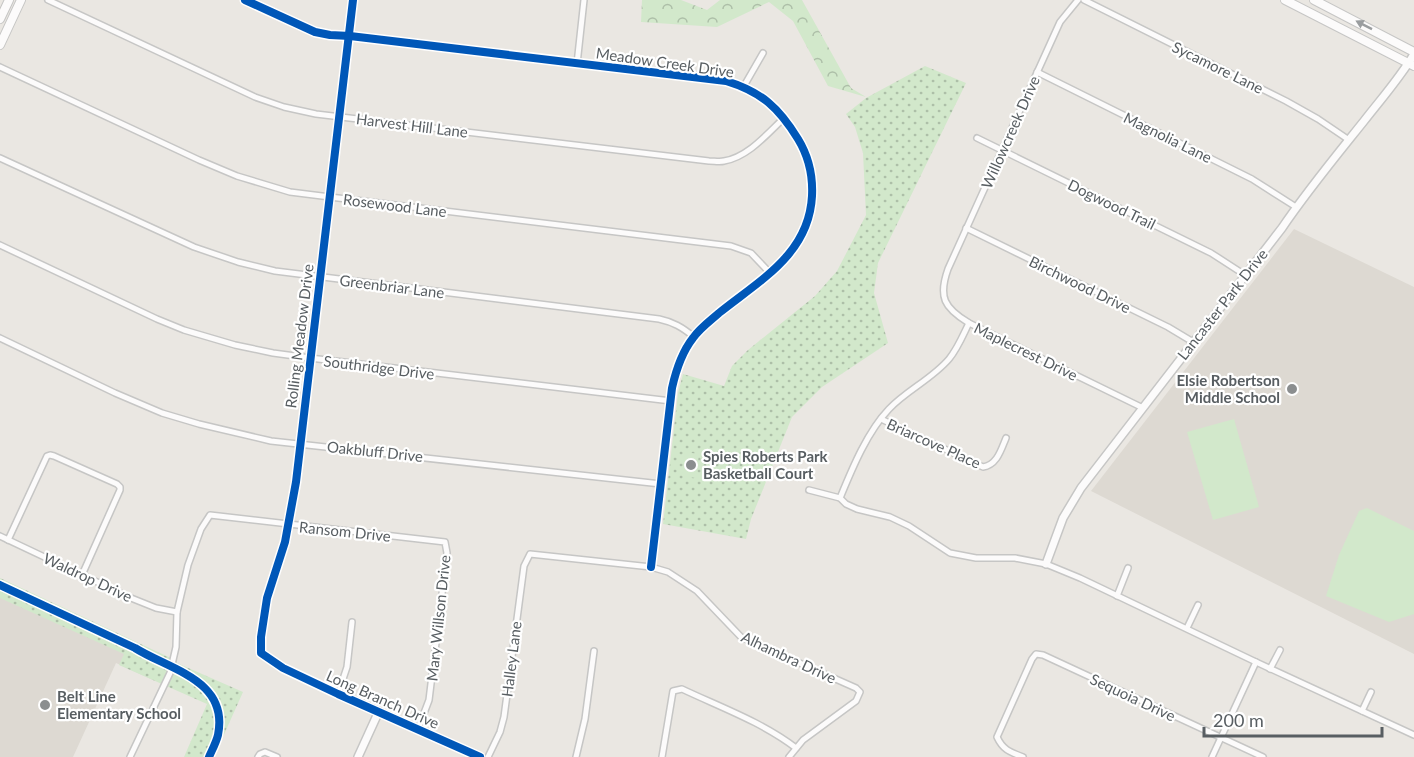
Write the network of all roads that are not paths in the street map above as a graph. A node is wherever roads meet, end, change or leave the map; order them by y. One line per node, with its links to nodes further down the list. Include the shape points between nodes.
1 (9, 0): 13 (main road)
2 (21, 0): 15 (main road)
3 (48, 0): 23 (street, Harvest Hill Lane, via 255,97 300,111)
4 (245, 0): 14 (street, Meadow Creek Drive, via 315,32)
5 (353, 0): 14 (street, Rolling Meadow Drive)
6 (584, 0): 18 (street)
7 (1078, 0): 21 (street, Willowcreek Drive, via 1060,22)
8 (1084, 0): 26 (street, Sycamore Lane, via 1286,101)
9 (1285, 0): 12 (main road)
10 (1314, 0): 11 (main road)
11 (1323, 2): 12 (street); 17 (main road, one-way to 11)
12 (1317, 16): 19 (main road)
13 (0, 19)
14 (350, 36): 18 (street, Meadow Creek Drive); 23 (street, Rolling Meadow Drive)
15 (0, 45)
16 (763, 53): 22 (street)
17 (1414, 53): 19 (street, Lancaster Park Drive)
18 (577, 64): 22 (street, Meadow Creek Drive, via 708,77)
19 (1411, 64): 26 (street, Lancaster Park Drive)
20 (0, 67): 29 (street, Rosewood Lane, via 237,176 290,192)
21 (1037, 72): 27 (street, Willowcreek Drive); 30 (street, Magnolia Lane, via 1242,174)
22 (744, 86): 24 (street, Meadow Creek Drive)
23 (339, 116): 24 (street, Harvest Hill Lane, via 710,161 736,157); 29 (street, Rolling Meadow Drive)
24 (784, 118): 34 (street, Meadow Creek Drive, via 806,152 811,202 800,239)
25 (977, 138): 27 (street, Dogwood Trail)
26 (1349, 140): 30 (street, Lancaster Park Drive)
27 (1001, 150): 31 (street, Willowcreek Drive); 35 (street, Dogwood Trail, via 1211,253)
28 (0, 158): 36 (street, Greenbriar Lane, via 194,247 275,272)
29 (330, 197): 34 (street, Rosewood Lane, via 731,246 751,253); 36 (street, Rolling Meadow Drive)
30 (1296, 207): 35 (street, Lancaster Park Drive)
31 (966, 228): 33 (street, Willowcreek Drive); 40 (street, Birchwood Drive)
32 (0, 245): 41 (street, Southridge Drive, via 184,330 235,345)
33 (948, 268): 37 (street, Maplecrest Drive, via 945,300 949,309)
34 (770, 273): 38 (street, Meadow Creek Drive)
35 (1245, 275): 40 (street, Lancaster Park Drive)
36 (320, 278): 38 (street, Greenbriar Lane, via 659,319 682,327); 41 (street, Rolling Meadow Drive)
37 (969, 323): 43 (street, Maplecrest Drive); 44 (street, via 948,360)
38 (694, 337): 42 (street, Meadow Creek Drive, via 679,364)
39 (0, 338): 46 (street, Oakbluff Drive, via 162,413 271,441)
40 (1192, 342): 43 (street, Lancaster Park Drive)
41 (310, 358): 42 (street, Southridge Drive); 46 (street, Rolling Meadow Drive)
42 (671, 401): 47 (street, Meadow Creek Drive)
43 (1143, 408): 55 (street, Lancaster Park Drive, via 1075,498)
44 (881, 419): 45 (street, Briarcove Place, via 983,467 996,460); 49 (street)
45 (1006, 438)
46 (300, 443): 47 (street, Oakbluff Drive); 50 (street, Rolling Meadow Drive)
47 (661, 484): 56 (street, Meadow Creek Drive)
48 (808, 490): 49 (street)
49 (840, 498): 55 (street, via 857,509 909,526 950,553)
50 (288, 524): 53 (street, Ransom Drive); 61 (street, Ransom Drive, via 210,515 188,565); 67 (street, Rolling Meadow Drive, via 267,598 261,637 261,652)
51 (0, 536): 52 (street, Waldrop Drive)
52 (8, 540): 58 (street, Waldrop Drive); 58 (street, via 47,456 117,484 120,490)
53 (445, 542): 73 (street, Mary Willson Drive, via 447,553 429,700)
54 (526, 559): 56 (street, Alhambra Drive, via 530,554); 82 (street, Halley Lane, via 504,717)
55 (1046, 564): 59 (street)
56 (651, 567): 76 (street, Alhambra Drive, via 668,572 697,591 741,637 860,692 856,701)
57 (1128, 568): 59 (street)
58 (82, 575): 61 (street, Waldrop Drive, via 156,608)
59 (1117, 596): 63 (street)
60 (1198, 605): 63 (street)
61 (177, 612): 77 (street, via 170,673)
62 (352, 622): 70 (street, via 347,667)
63 (1186, 628): 66 (street)
64 (1280, 650): 68 (street)
65 (594, 651): 83 (street)
66 (1256, 662): 68 (street); 75 (street)
67 (277, 663): 70 (street, Long Branch Drive)
68 (1270, 669): 72 (street)
69 (1371, 692): 72 (street)
70 (338, 694): 71 (street, Long Branch Drive)
71 (379, 711): 73 (street, Long Branch Drive); 80 (street)
72 (1362, 711): 74 (street)
73 (418, 729): 81 (street, Long Branch Drive)
74 (1414, 735)
75 (1221, 738): 86 (street, Sequoia Drive, via 1036,654 997,737 1008,751); 87 (street); 88 (street, Sequoia Drive)
76 (796, 748): 84 (street, via 760,725 682,689 674,691); 85 (street)
77 (130, 757)
78 (258, 757): 79 (street, via 265,752)
79 (277, 757)
80 (358, 757)
81 (480, 757)
82 (488, 757)
83 (576, 757)
84 (662, 757)
85 (789, 757)
86 (1023, 757)
87 (1212, 757)
88 (1263, 757)

